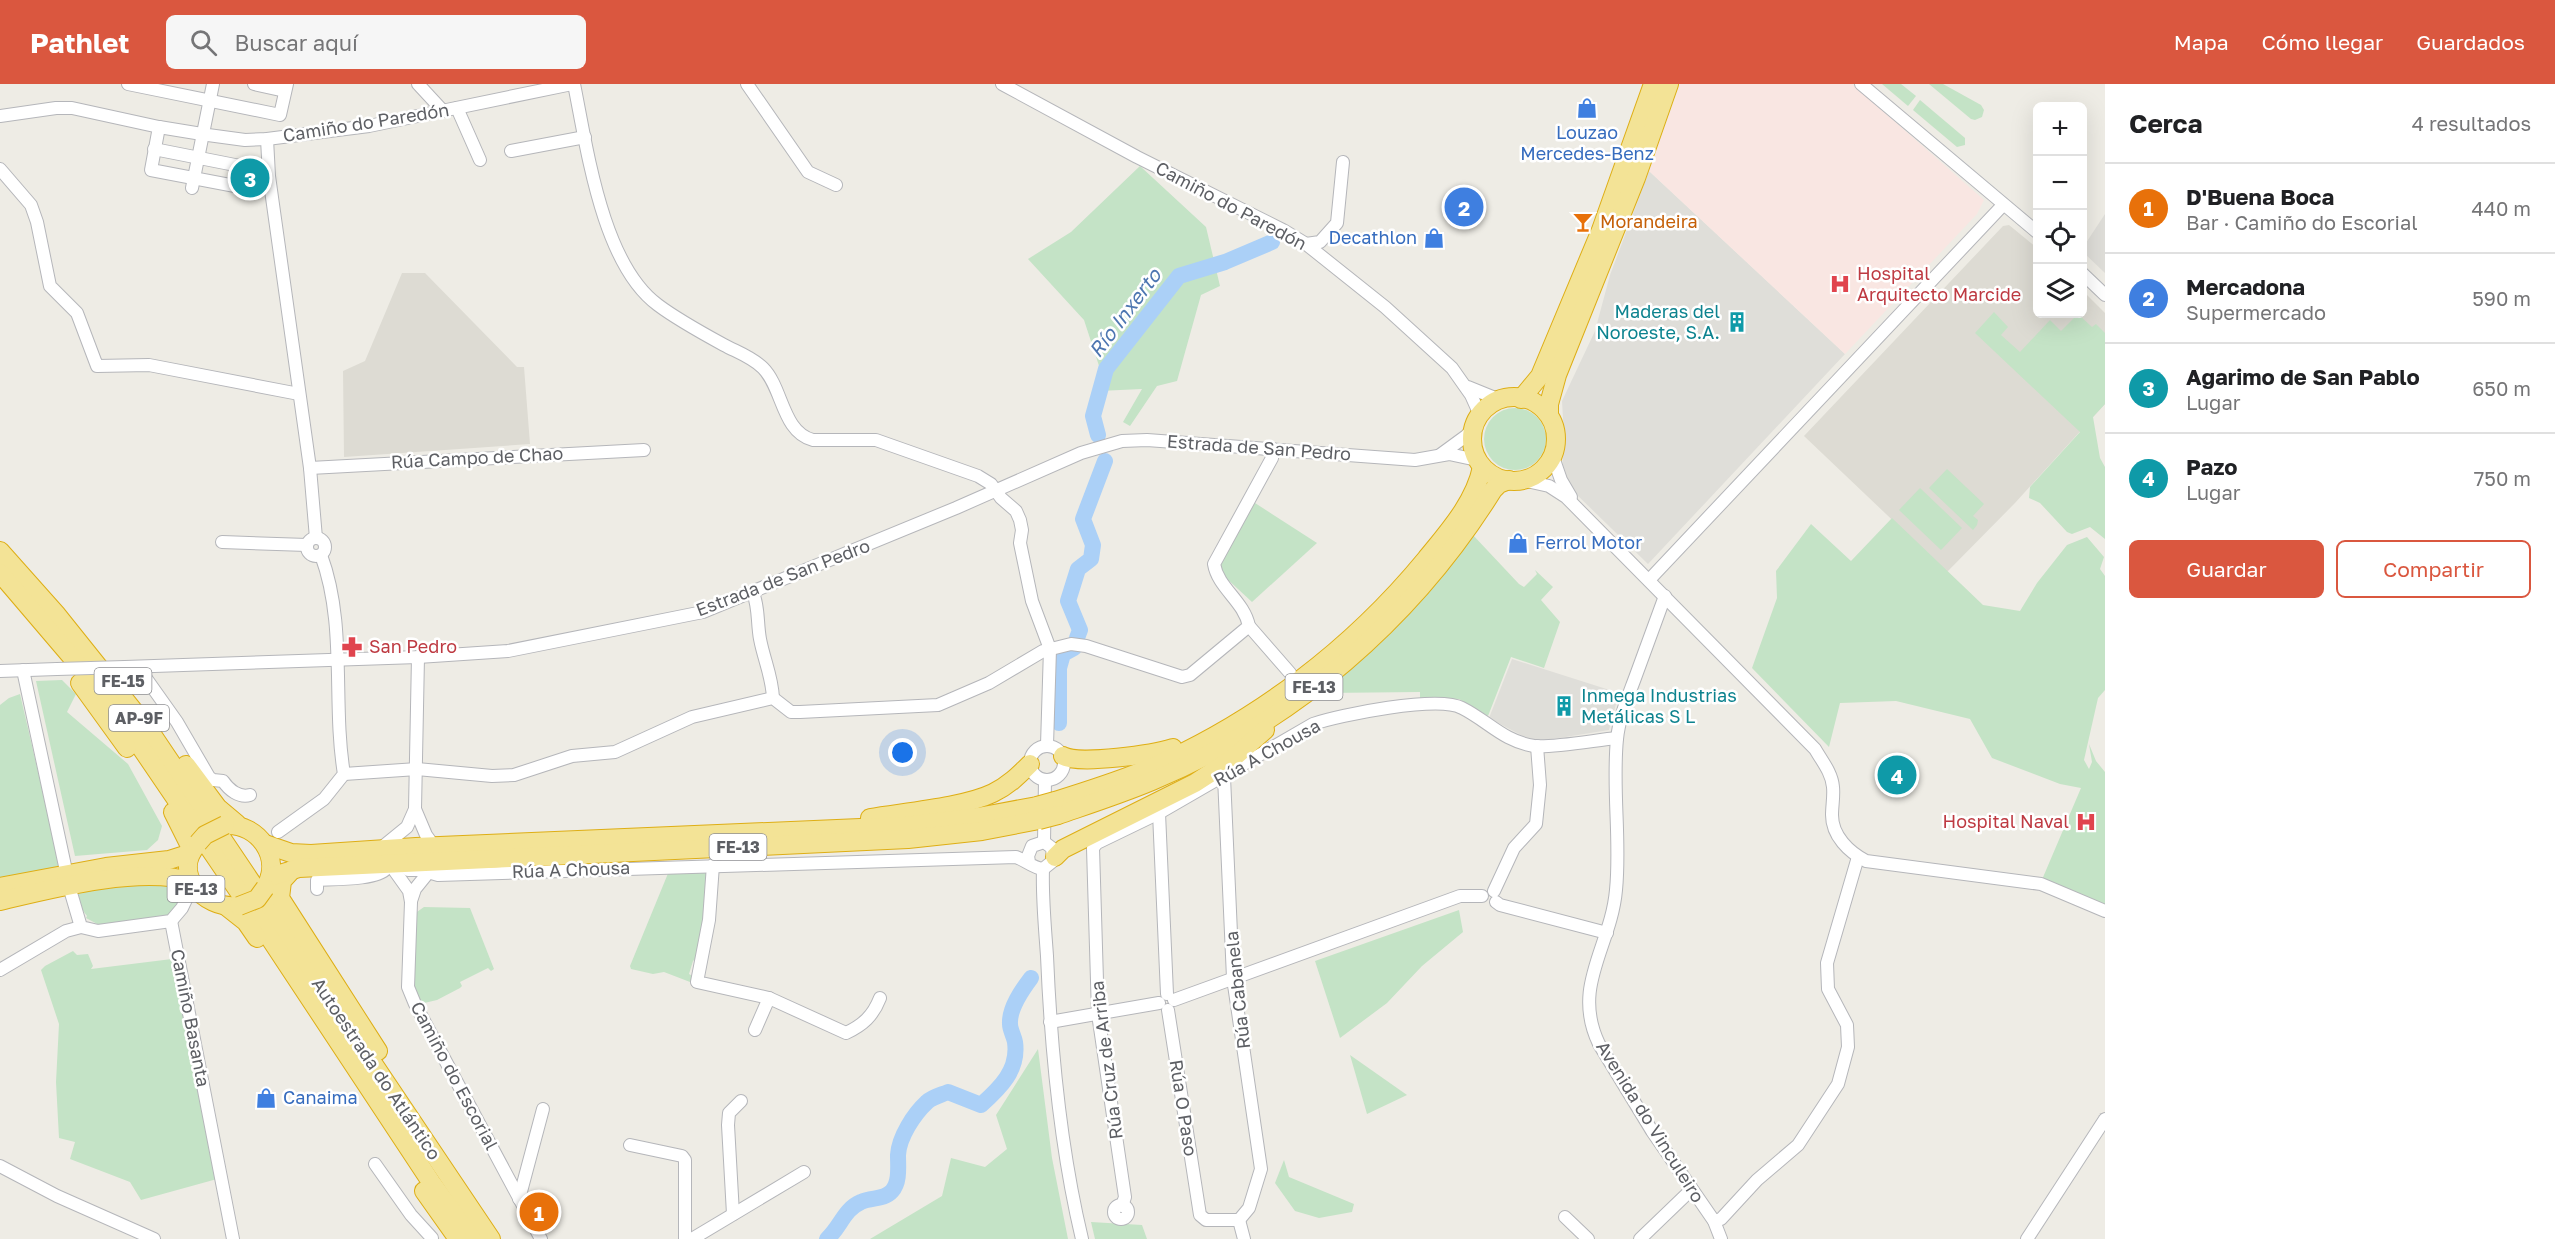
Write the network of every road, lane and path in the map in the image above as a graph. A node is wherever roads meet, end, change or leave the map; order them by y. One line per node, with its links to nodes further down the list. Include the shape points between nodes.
1 (213, 84): 12 (street)
2 (254, 84): 11 (street)
3 (418, 84): 14 (street)
4 (573, 84): 13 (street, Camiño do Paredón); 18 (street)
5 (747, 84): 28 (street, via 808,172)
6 (1002, 84): 32 (street, Camiño do Paredón)
7 (1653, 84): 37 (highway, via 1601,230 1545,365)
8 (1669, 84): 39 (highway, via 1557,375)
9 (1861, 84): 30 (street)
10 (135, 85): 12 (street)
11 (286, 88): 12 (street, via 280,115)
12 (209, 101): 17 (street)
13 (457, 108): 14 (street, Camiño do Paredón); 23 (street)
14 (443, 111): 19 (street, Camiño do Paredón, via 369,126)
15 (0, 116): 16 (street, Camiño do Paredón, via 72,108)
16 (159, 127): 17 (street, Camiño do Paredón); 20 (street)
17 (202, 134): 19 (street, Camiño do Paredón); 22 (street)
18 (585, 137): 21 (street); 48 (street, via 616,252 635,280 656,304 764,369 804,438 876,440 978,476)
19 (267, 139): 36 (street)
20 (154, 149): 22 (street); 27 (street, via 151,170)
21 (511, 152)
22 (198, 158): 25 (street); 27 (street)
23 (480, 160)
24 (1343, 162): 32 (street, via 1337,223 1320,242)
25 (240, 166)
26 (0, 169): 36 (street, via 31,205 50,286 77,313 98,366 149,365)
27 (193, 183): 29 (street)
28 (836, 185)
29 (235, 186)
30 (2003, 205): 31 (street); 56 (street)
31 (2033, 230)
32 (1306, 244): 35 (street, Camiño do Paredón, via 1385,307 1452,368)
33 (2087, 278): 34 (street)
34 (2105, 295)
35 (1464, 384): 38 (street); 40 (street, via 1472,394)
36 (299, 394): 46 (street)
37 (1521, 399): 38 (highway); 39 (highway, via 1533,402)
38 (1500, 400): 40 (highway, via 1491,404)
39 (1549, 415): 44 (highway, via 1556,434)
40 (1477, 421): 43 (street, via 1466,436); 45 (highway, FE-13, via 1472,438)
41 (1273, 449): 43 (street, Estrada de San Pedro, via 1415,460); 48 (street, Estrada de San Pedro, via 1122,441 1081,453); 59 (street, via 1272,458 1214,564 1216,574 1237,599)
42 (644, 450): 46 (street, Rúa Campo de Chao)
43 (1440, 454): 45 (street)
44 (1553, 457): 47 (highway, FE-13, via 1540,472); 49 (street)
45 (1480, 464): 47 (highway, via 1492,475); 69 (highway, FE-13, via 1473,495 1401,589 1320,664)
46 (310, 468): 50 (street)
47 (1516, 480): 49 (street, via 1549,486); 68 (highway, FE-13, via 1499,484 1493,490 1450,551 1372,640)
48 (996, 490): 57 (street, Estrada de San Pedro); 60 (street, via 1020,520 1020,543 1032,601)
49 (1576, 506): 56 (street)
50 (312, 541): 51 (street); 62 (street, via 325,544 321,555 328,573)
51 (222, 542)
52 (0, 544): 85 (highway, FE-15, via 98,649)
53 (0, 551): 103 (highway, AP-9F, via 149,730)
54 (0, 573): 103 (highway, AP-9F, via 110,702)
55 (0, 579): 84 (highway, FE-15, via 103,714)
56 (1649, 580): 58 (street)
57 (753, 592): 61 (street, Estrada de San Pedro, via 703,612 519,649); 67 (street)
58 (1665, 596): 70 (street, Avenida do Vinculeiro, via 1623,709); 92 (street, via 1815,749 1833,785 1836,835)
59 (1249, 626): 60 (street, via 1199,670 1182,677 1086,646 1071,644); 66 (street)
60 (1050, 649): 67 (street, via 939,705 791,712); 71 (street)
61 (418, 657): 62 (street, Estrada de San Pedro); 75 (street)
62 (339, 660): 63 (street, Estrada de San Pedro); 76 (street)
63 (132, 667): 64 (street, Estrada de San Pedro, bridge); 79 (street, via 171,713 209,777 223,781 234,792)
64 (23, 670): 65 (street, Estrada de San Pedro); 97 (street)
65 (0, 671)
66 (1290, 673)
67 (773, 698): 75 (street, via 692,717 615,752 572,756 514,775)
68 (1286, 708): 80 (highway, FE-13, via 1203,758 1154,781); 91 (highway, via 1232,759 1195,783)
69 (1244, 719): 73 (highway, via 1156,753 1077,760); 80 (highway, FE-13, via 1150,768)
70 (1617, 738): 72 (street, Rúa A Chousa); 110 (street, Avenida do Vinculeiro, via 1616,891)
71 (1047, 745): 73 (street); 74 (street, via 1034,751)
72 (1537, 746): 77 (street, Rúa A Chousa, via 1509,740 1460,706 1436,703 1383,709 1313,724); 104 (street, via 1540,785 1536,824 1514,848)
73 (1063, 756): 78 (street, via 1059,776)
74 (1030, 764): 78 (street, via 1032,772); 86 (highway, via 993,793 968,801)
75 (417, 769): 76 (street); 81 (street)
76 (344, 774): 88 (street, via 324,799)
77 (1224, 777): 83 (street, Rúa A Chousa); 112 (street, Rúa Cabanela)
78 (1045, 780): 91 (street)
79 (250, 795)
80 (1057, 808): 82 (highway, FE-13, bridge)
81 (415, 809): 87 (street, via 412,820); 93 (street)
82 (1038, 813): 86 (highway, FE-13, via 906,826); 93 (highway, FE-13, via 982,831 908,838)
83 (1159, 813): 89 (street, Rúa A Chousa); 115 (street, Rúa O Paso)
84 (180, 825): 90 (highway, FE-15); 94 (highway, via 174,847)
85 (231, 825): 88 (highway, FE-13); 90 (highway, bridge, via 206,835)
86 (781, 831): 93 (highway, FE-13)
87 (398, 835): 93 (street, via 414,833); 98 (street)
88 (271, 838): 98 (highway, FE-13, via 291,854); 103 (highway)
89 (1095, 846): 91 (street, Rúa A Chousa); 116 (street, Rúa Cruz de Arriba)
90 (194, 849): 94 (highway); 100 (highway, FE-13, via 190,873)
91 (1050, 855): 95 (street, Rúa A Chousa, via 1034,867); 95 (street, via 1032,846); 117 (street)
92 (1858, 857): 107 (street, via 2041,884); 132 (street, via 1827,963 1828,989 1847,1025 1848,1047 1838,1084 1798,1145 1757,1180 1721,1219)
93 (430, 859): 96 (street, Rúa A Chousa); 98 (highway, FE-13); 98 (street, via 415,882); 106 (street)
94 (160, 861): 99 (highway)
95 (1029, 862): 96 (street, Rúa A Chousa, via 1016,857)
96 (713, 865): 113 (street, via 709,920 697,982)
97 (65, 866)
98 (385, 868): 101 (street, via 317,879); 103 (highway, FE-13, via 292,870); 106 (street, via 409,891)
99 (0, 887)
100 (196, 888): 103 (highway, FE-13, via 218,906); 105 (highway, via 169,876 108,880); 108 (street)
101 (317, 889)
102 (71, 893): 109 (street)
103 (258, 895): 136 (highway, via 246,922); 137 (highway, Autoestrada do Atlántico / AP-9F, via 431,1182); 138 (highway, Autoestrada do Atlántico / AP-9F); 139 (highway)
104 (1491, 896): 110 (street); 112 (street, via 1460,896)
105 (0, 901)
106 (411, 902): 127 (street, Camiño do Escorial, via 408,987)
107 (2105, 911)
108 (171, 921): 109 (street, via 98,931); 134 (street, Camiño Basanta)
109 (81, 927): 111 (street, via 66,931)
110 (1607, 933): 126 (street, Avenida do Vinculeiro, via 1588,990 1593,1030)
111 (0, 970)
112 (1233, 978): 115 (street); 131 (street, Rúa Cabanela, via 1261,1169 1245,1214)
113 (769, 998): 114 (street, via 846,1033 860,1027 875,1011); 118 (street)
114 (880, 998)
115 (1167, 1002): 116 (street); 131 (street, Rúa O Paso, via 1200,1215 1206,1220)
116 (1098, 1014): 117 (street); 128 (street, Rúa Cruz de Arriba, via 1125,1197)
117 (1050, 1022): 143 (street, via 1069,1176)
118 (755, 1030)
119 (741, 1101): 129 (street, via 729,1113)
120 (543, 1109): 127 (street)
121 (2105, 1119): 148 (street)
122 (630, 1145): 141 (street, via 682,1156 685,1160)
123 (375, 1164): 135 (street)
124 (0, 1166): 133 (street)
125 (804, 1173): 129 (street)
126 (1691, 1190): 132 (street, Avenida do Vinculeiro); 146 (street)
127 (519, 1199): 140 (street, Camiño do Escorial)
128 (1122, 1206)
129 (733, 1214): 142 (street)
130 (1564, 1218): 145 (street)
131 (1239, 1220): 144 (street)
132 (1714, 1221): 147 (street, Avenida do Vinculeiro)
133 (154, 1239)
134 (233, 1239)
135 (430, 1239)
136 (458, 1239)
137 (472, 1239)
138 (491, 1239)
139 (502, 1239)
140 (541, 1239)
141 (685, 1239)
142 (692, 1239)
143 (1082, 1239)
144 (1244, 1239)
145 (1588, 1239)
146 (1640, 1239)
147 (1721, 1239)
148 (2026, 1239)

